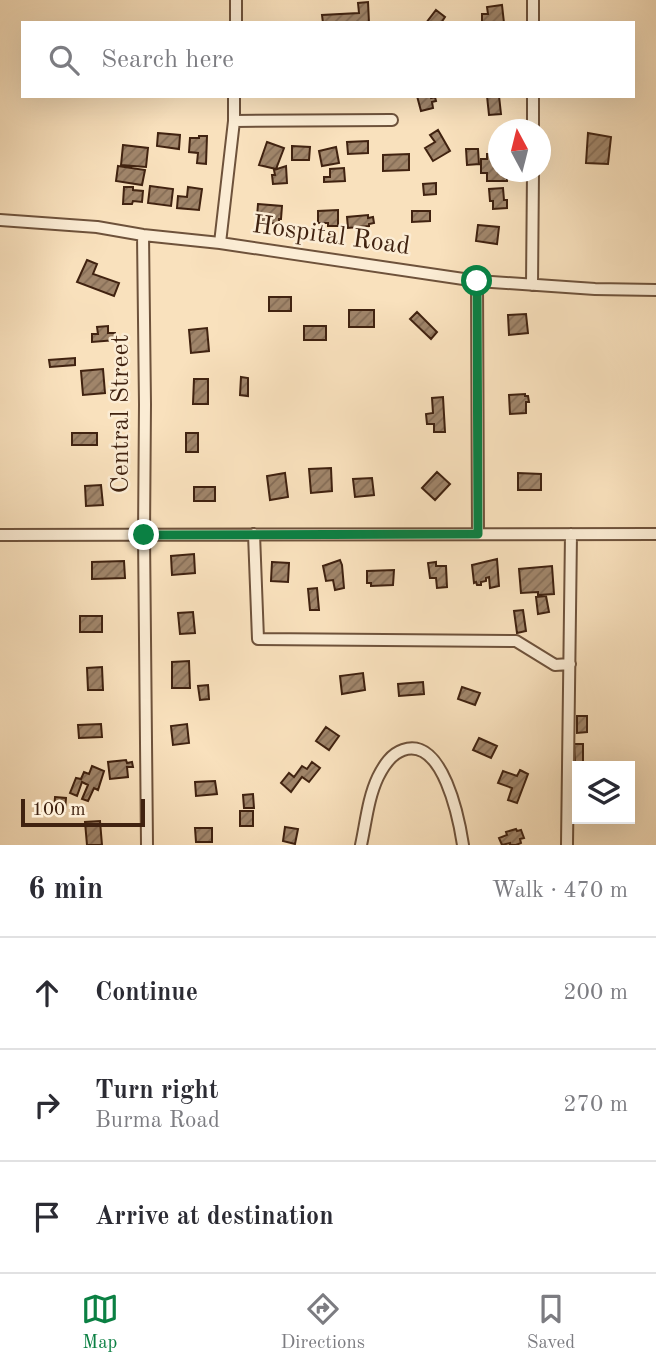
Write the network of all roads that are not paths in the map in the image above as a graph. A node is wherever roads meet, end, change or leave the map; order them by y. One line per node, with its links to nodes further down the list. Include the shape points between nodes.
1 (236, 0): 3 (street)
2 (533, 0): 4 (street)
3 (236, 21)
4 (533, 21)
5 (234, 98): 9 (street)
6 (533, 98): 7 (street)
7 (533, 119)
8 (392, 120): 9 (street)
9 (234, 121): 13 (street)
10 (533, 182): 15 (street)
11 (0, 220): 12 (street, Hospital Road)
12 (143, 235): 13 (street, Hospital Road); 22 (street, Central Street)
13 (220, 243): 14 (street, Hospital Road)
14 (477, 281): 15 (street, Hospital Road); 18 (street)
15 (532, 285): 16 (street, Hospital Road)
16 (656, 290)
17 (254, 534): 18 (street); 22 (street); 23 (street, via 258,639 516,641 555,665)
18 (478, 534): 19 (street)
19 (571, 534): 20 (street); 23 (street)
20 (656, 534)
21 (0, 535): 22 (street)
22 (144, 535): 24 (street, Central Street)
23 (570, 664): 27 (street)
24 (147, 845)
25 (361, 845): 26 (street, via 378,776 396,753 409,748 425,753 441,772 455,805)
26 (463, 845)
27 (567, 845)

